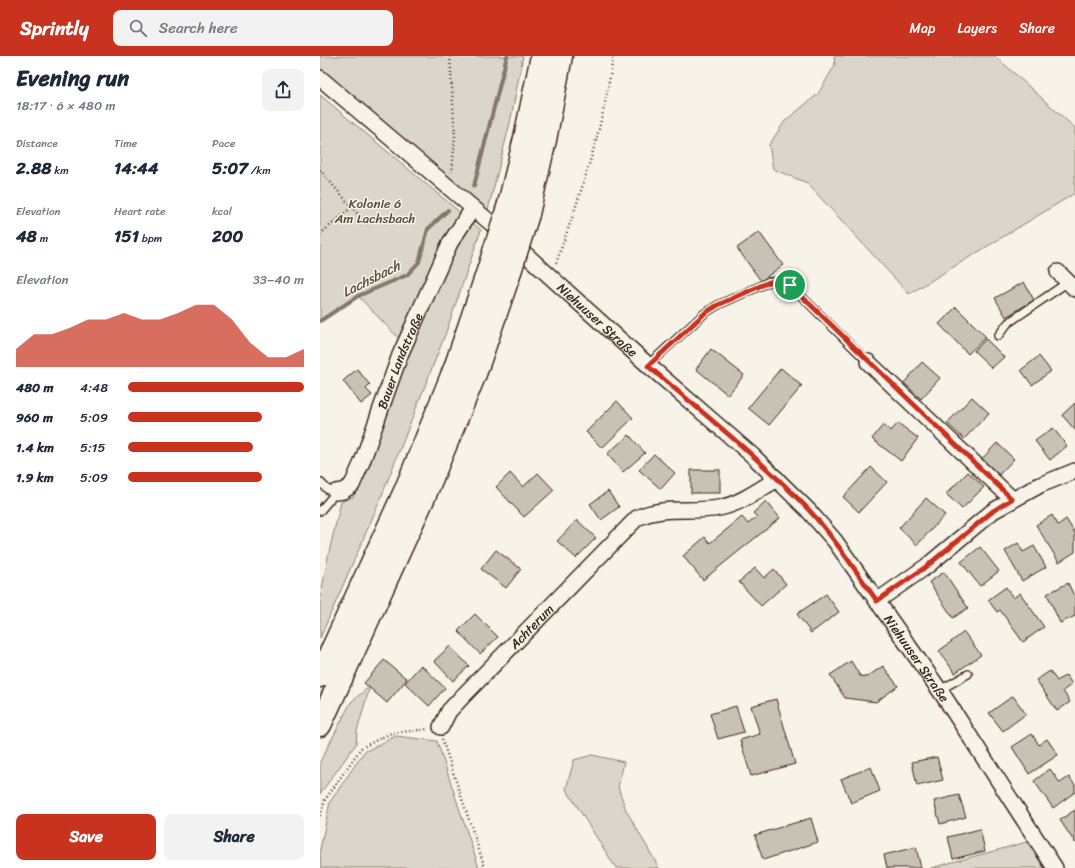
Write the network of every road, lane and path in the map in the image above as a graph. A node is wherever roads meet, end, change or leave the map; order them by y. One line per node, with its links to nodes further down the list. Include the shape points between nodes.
1 (450, 56): 7 (path, via 455,136)
2 (542, 56): 12 (highway, bridge, via 509,204)
3 (561, 56): 12 (highway, bridge, via 528,214)
4 (613, 56): 13 (path, via 610,83 583,186)
5 (320, 78): 7 (street)
6 (320, 170): 8 (path)
7 (450, 189): 9 (street)
8 (352, 207): 10 (path); 11 (path)
9 (473, 208): 13 (street, Niehuuser Straße); 21 (street, Bauer Landstraße, via 450,243 400,355 352,485 344,491)
10 (367, 225)
11 (320, 234)
12 (498, 275): 26 (highway, via 455,368 406,490); 28 (highway, via 475,374 424,497)
13 (551, 277): 17 (street, Niehuuser Straße)
14 (1067, 281): 15 (lane, via 1008,323)
15 (998, 336)
16 (868, 362): 17 (lane, via 790,285 780,281 769,282 705,313); 22 (street)
17 (648, 366): 19 (street, Niehuuser Straße)
18 (1075, 471): 22 (street)
19 (777, 479): 24 (street, Niehuuser Straße, via 835,541); 29 (street, Achterum, via 753,494 718,508 664,510 650,512 637,518 464,695 449,711)
20 (320, 482): 21 (lane, via 328,490)
21 (336, 492): 23 (lane)
22 (1012, 499): 24 (street, via 993,511 927,566)
23 (320, 511)
24 (877, 601): 27 (street, Niehuuser Straße)
25 (968, 674): 27 (lane)
26 (320, 676)
27 (940, 690): 32 (street, Niehuuser Straße)
28 (320, 725)
29 (441, 727): 30 (path, via 391,733 361,748 325,800); 31 (path, via 442,740)
30 (320, 816)
31 (485, 868)
32 (1055, 868)

